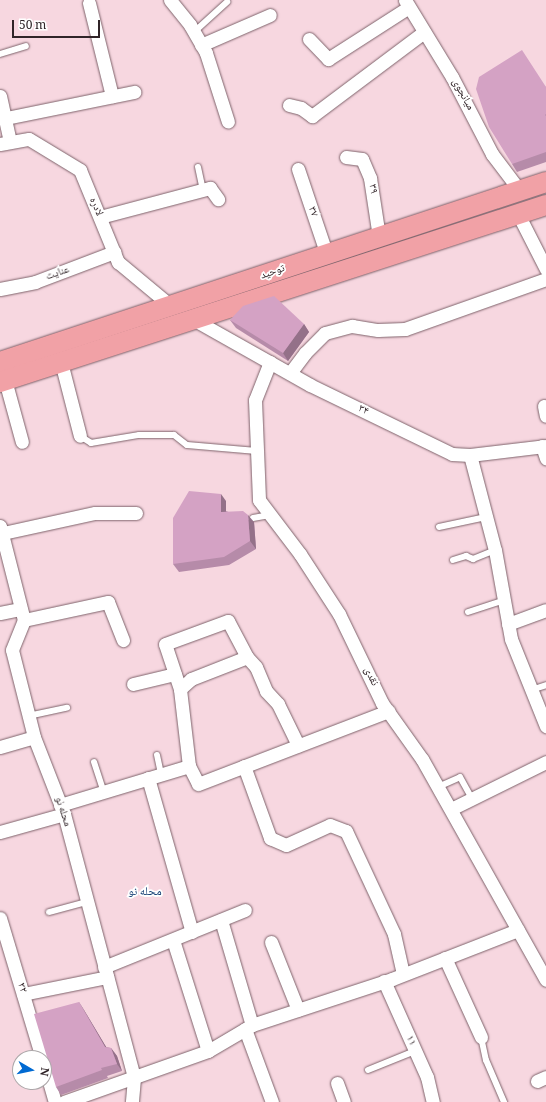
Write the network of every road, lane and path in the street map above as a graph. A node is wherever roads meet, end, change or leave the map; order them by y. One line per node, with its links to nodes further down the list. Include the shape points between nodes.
1 (170, 0): 6 (street)
2 (227, 2): 6 (lane)
3 (89, 3): 14 (street)
4 (407, 4): 7 (street, میانجوی); 8 (street, via 328,59)
5 (270, 15): 9 (street)
6 (194, 32): 9 (street)
7 (424, 32): 15 (street, via 312,116 301,108); 24 (street, میانجوی, via 452,77 492,154)
8 (309, 40)
9 (201, 45): 17 (street)
10 (26, 46): 11 (lane)
11 (0, 54)
12 (134, 92): 14 (street)
13 (0, 96): 16 (street)
14 (112, 96): 16 (street)
15 (289, 105)
16 (6, 118): 18 (street)
17 (228, 122)
18 (5, 143): 28 (street, لادره, via 28,139 80,170)
19 (346, 157): 29 (street, ۳۹, via 362,159 370,178)
20 (198, 167): 23 (lane)
21 (298, 169): 31 (street, ۳۷)
22 (546, 182): 24 (main road, توحید)
23 (203, 190): 25 (street, via 210,188); 28 (street)
24 (520, 191): 29 (main road, توحید)
25 (218, 199)
26 (546, 204): 27 (main road, توحید)
27 (518, 214): 32 (street); 36 (main road, توحید)
28 (100, 218): 30 (street, لادره)
29 (380, 237): 31 (main road, توحید)
30 (114, 252): 34 (street, عنایت, via 35,282); 35 (street, لادره, via 118,262)
31 (326, 255): 35 (main road, توحید)
32 (546, 269)
33 (546, 280): 40 (street, via 404,329 378,330 352,326 325,333)
34 (0, 289)
35 (172, 307): 37 (main road, توحید)
36 (193, 319): 37 (main road, توحید); 39 (street, ۳۴)
37 (98, 340): 38 (main road, توحید); 41 (main road, توحید)
38 (61, 362): 41 (main road, توحید); 42 (street)
39 (270, 362): 40 (street, ۳۴); 45 (street, نقدی, via 255,400)
40 (290, 373): 46 (street, ۳۴, via 452,454)
41 (2, 374): 43 (street)
42 (80, 436): 45 (lane, via 91,442 140,435 174,435 187,445)
43 (22, 442)
44 (545, 450): 46 (street, ۳۴)
45 (257, 451): 48 (street, نقدی, via 259,500)
46 (470, 455): 49 (street)
47 (136, 513): 52 (street, via 95,513)
48 (270, 515): 50 (lane); 70 (street, نقدی, via 339,614)
49 (486, 517): 51 (lane); 54 (street)
50 (253, 518)
51 (439, 527)
52 (1, 530): 53 (street)
53 (3, 550): 60 (street)
54 (495, 550): 55 (lane, via 473,559 466,556); 56 (street)
55 (453, 560)
56 (504, 600): 58 (lane); 61 (street)
57 (546, 610): 61 (street)
58 (468, 612)
59 (0, 613): 60 (street)
60 (23, 615): 62 (street, via 108,602); 71 (street, محله نو, via 12,650)
61 (508, 624): 68 (street, via 511,639)
62 (123, 640)
63 (248, 657): 64 (street, via 228,621 165,644); 67 (street, via 191,679); 74 (street, via 256,667 266,691 278,704)
64 (175, 674): 65 (street); 67 (street)
65 (133, 684)
66 (546, 686): 68 (lane)
67 (180, 689): 79 (street)
68 (531, 690): 72 (street)
69 (67, 708): 71 (lane)
70 (388, 711): 74 (street); 83 (street, نقدی, via 422,758)
71 (28, 716): 73 (street, محله نو)
72 (546, 726)
73 (34, 737): 75 (street); 87 (street, محله نو)
74 (298, 745): 80 (street)
75 (0, 747)
76 (157, 755): 81 (lane)
77 (94, 762): 84 (lane)
78 (546, 763): 85 (street)
79 (189, 766): 80 (street, via 198,784); 81 (street)
80 (244, 766): 100 (street, via 270,838 286,845 330,825 346,831 394,934)
81 (161, 774): 82 (street)
82 (148, 778): 84 (street); 95 (street)
83 (438, 787): 85 (lane, via 460,778); 86 (street, نقدی)
84 (104, 792): 87 (street)
85 (472, 799): 86 (street)
86 (451, 809): 94 (street, نقدی)
87 (62, 810): 88 (street); 89 (street, محله نو)
88 (0, 832)
89 (87, 902): 91 (lane); 99 (street, محله نو)
90 (245, 910): 93 (street)
91 (49, 912)
92 (0, 918): 103 (street, ۲۲)
93 (221, 920): 95 (street); 105 (street)
94 (518, 930): 98 (street); 101 (street, نقدی)
95 (192, 932): 96 (street)
96 (173, 940): 99 (street); 108 (street)
97 (270, 942): 104 (street)
98 (444, 958): 100 (street); 106 (street)
99 (105, 972): 103 (street); 111 (street, محله نو)
100 (403, 974): 102 (street)
101 (546, 980)
102 (384, 981): 104 (street); 109 (street, ۱۱)
103 (23, 994): 107 (street, ۲۲)
104 (298, 1010): 105 (street)
105 (248, 1027): 108 (street); 118 (street)
106 (481, 1037): 120 (lane, via 486,1060)
107 (40, 1050)
108 (208, 1051): 111 (street)
109 (415, 1051): 110 (lane); 114 (street, ۱۱, via 427,1077)
110 (368, 1070)
111 (134, 1078): 116 (street); 117 (street, محله نو)
112 (337, 1083): 119 (street)
113 (52, 1090): 115 (street)
114 (430, 1101)
115 (55, 1102)
116 (64, 1102)
117 (132, 1102)
118 (272, 1102)
119 (344, 1102)
120 (504, 1102)

